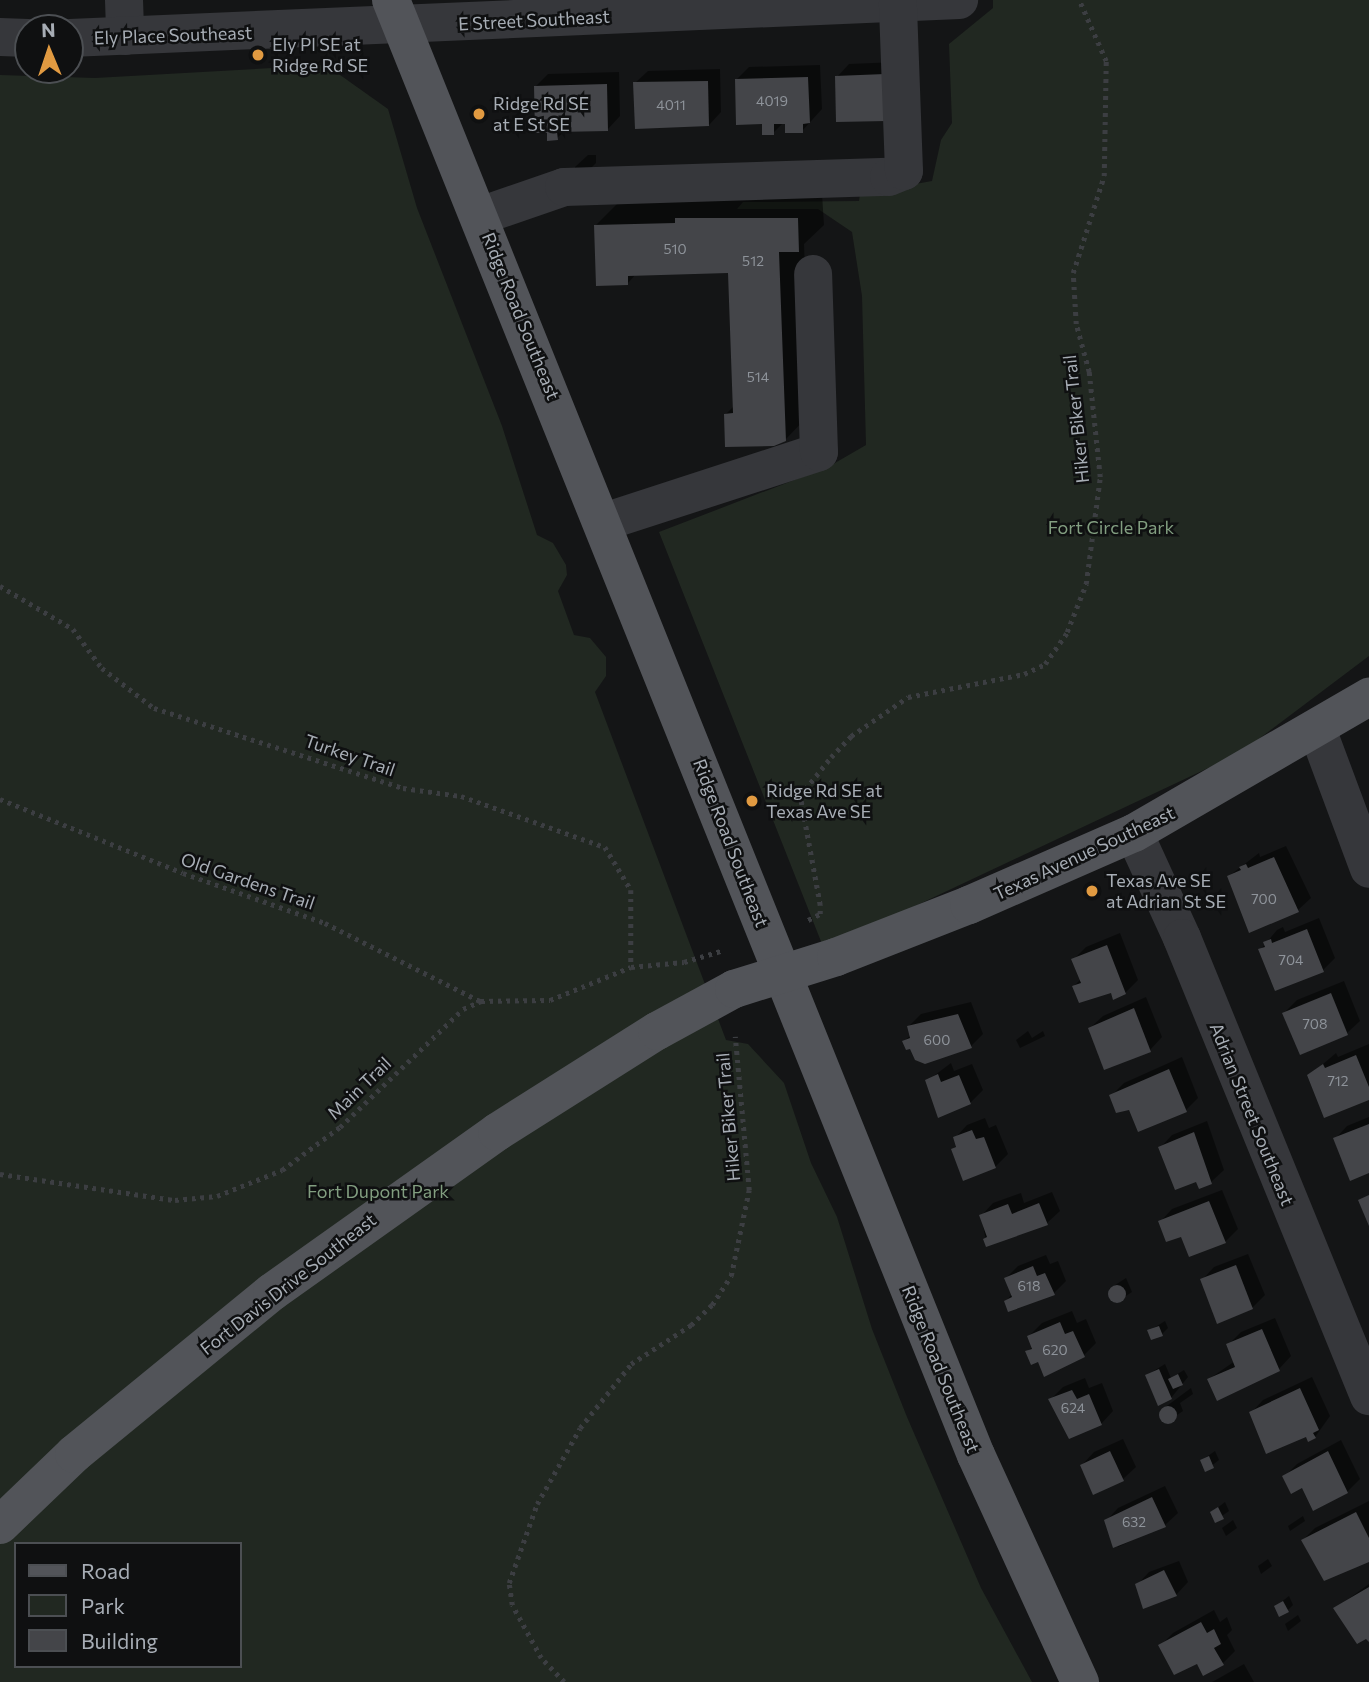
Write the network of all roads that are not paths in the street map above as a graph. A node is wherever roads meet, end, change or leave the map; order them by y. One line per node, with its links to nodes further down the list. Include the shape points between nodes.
1 (959, 0): 2 (street, E Street Southeast)
2 (898, 4): 3 (street, E Street Southeast); 7 (street, via 904,171 889,177 564,187)
3 (653, 7): 4 (street, E Street Southeast)
4 (397, 13): 5 (street, Ely Place Southeast); 7 (main road, Ridge Road Southeast)
5 (125, 18): 6 (street, Ely Place Southeast)
6 (84, 33)
7 (480, 216): 9 (main road, Ridge Road Southeast)
8 (813, 274): 9 (street, via 819,452)
9 (604, 522): 14 (main road, Ridge Road Southeast)
10 (1369, 697): 11 (main road, Texas Avenue Southeast)
11 (1317, 729): 12 (main road, Texas Avenue Southeast); 13 (street)
12 (1134, 833): 14 (main road, Texas Avenue Southeast, via 998,894); 15 (street, Adrian Street Southeast, via 1174,919)
13 (1369, 869)
14 (782, 974): 16 (main road, Fort Davis Drive Southeast, via 734,989 657,1031 363,1225 272,1292 74,1454); 17 (main road, Ridge Road Southeast, via 976,1455)
15 (1369, 1396)
16 (0, 1525)
17 (1080, 1682)

